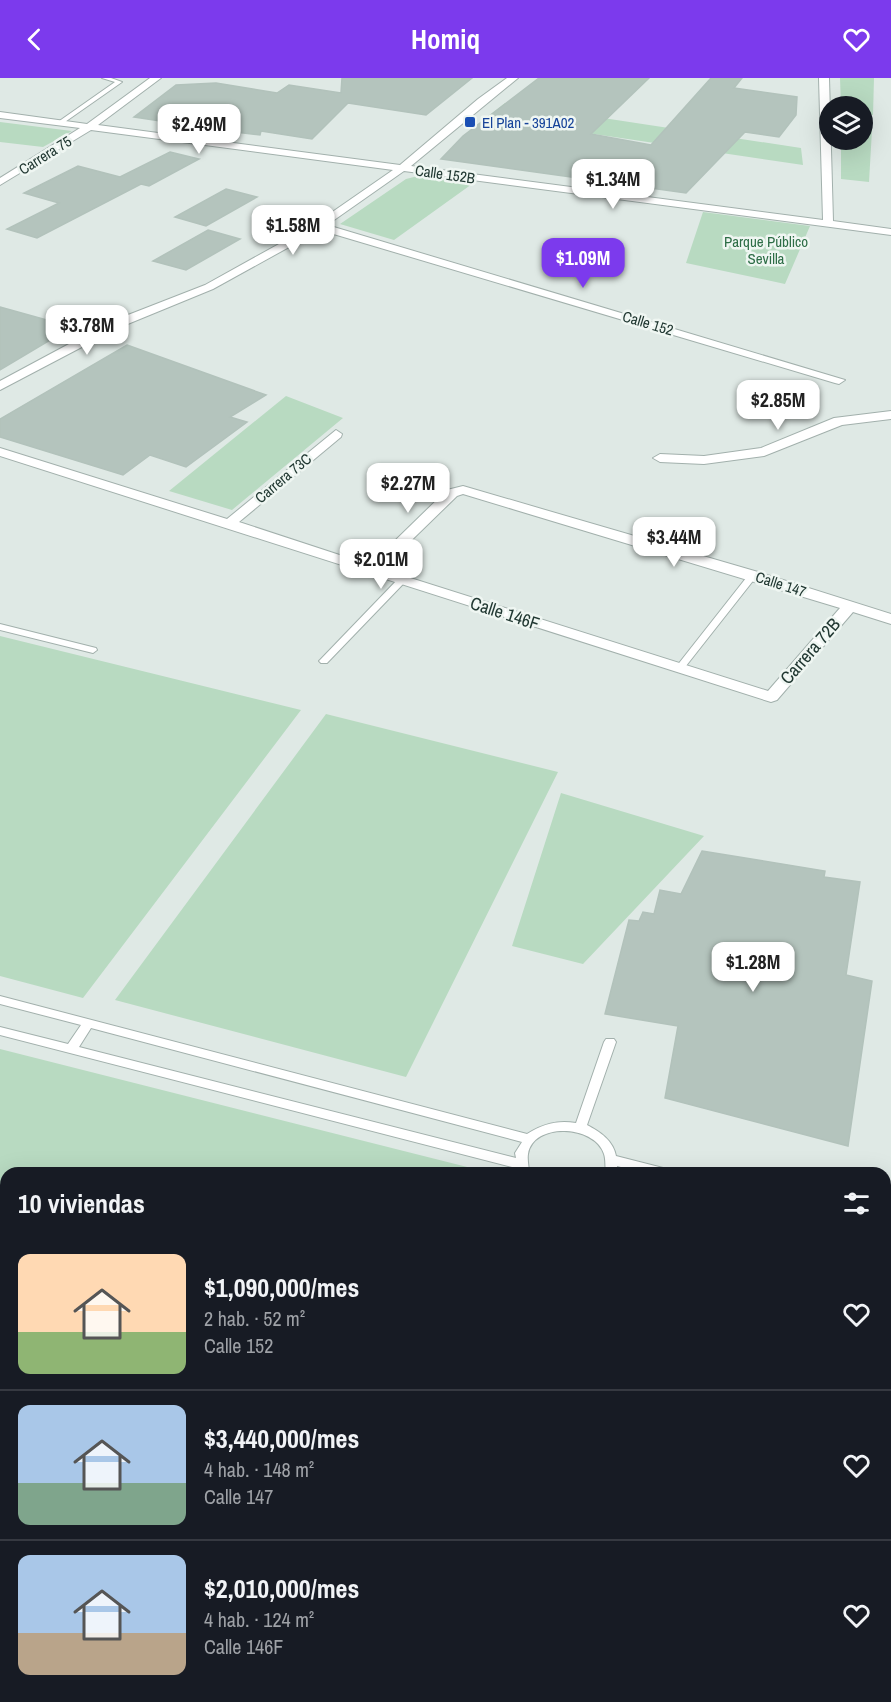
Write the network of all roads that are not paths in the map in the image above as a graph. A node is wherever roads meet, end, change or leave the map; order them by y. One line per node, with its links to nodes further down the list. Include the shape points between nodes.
1 (105, 78): 6 (lane, via 119,82)
2 (156, 78): 7 (street, Carrera 75)
3 (513, 78): 8 (street)
4 (824, 78): 10 (street)
5 (0, 115): 6 (street, Calle 152B)
6 (60, 123): 7 (street, Calle 152B)
7 (89, 127): 8 (street, Calle 152B); 9 (street, Carrera 75)
8 (402, 168): 10 (street, Calle 152B); 11 (street)
9 (0, 182)
10 (828, 224): 12 (street, Calle 152B)
11 (319, 226): 13 (street, Calle 152); 14 (street, via 209,287 114,325)
12 (891, 232)
13 (838, 380)
14 (0, 386)
15 (891, 415): 18 (street, via 839,421 764,452 704,460)
16 (336, 434): 19 (street, Carrera 73C)
17 (0, 452): 19 (street, Calle 146F)
18 (660, 458)
19 (231, 522): 20 (street, Calle 146F)
20 (373, 570): 21 (street, Calle 147, via 452,493 463,490); 22 (street, Calle 146F)
21 (753, 575): 23 (street, Calle 147); 28 (lane)
22 (402, 580): 27 (lane); 28 (street, Calle 146F)
23 (850, 606): 24 (street, Calle 147); 29 (street, Carrera 72B)
24 (891, 619)
25 (0, 627): 26 (lane)
26 (93, 650)
27 (324, 661)
28 (679, 669): 29 (street, Calle 146F)
29 (771, 697)
30 (0, 1000): 31 (lane)
31 (88, 1023): 34 (lane); 36 (lane)
32 (0, 1031): 34 (lane)
33 (610, 1042): 35 (lane)
34 (71, 1050): 37 (lane)
35 (580, 1127): 36 (lane, via 552,1126); 39 (lane, via 603,1140)
36 (529, 1139): 38 (lane, via 523,1146)
37 (514, 1167)
38 (522, 1167)
39 (613, 1167)

